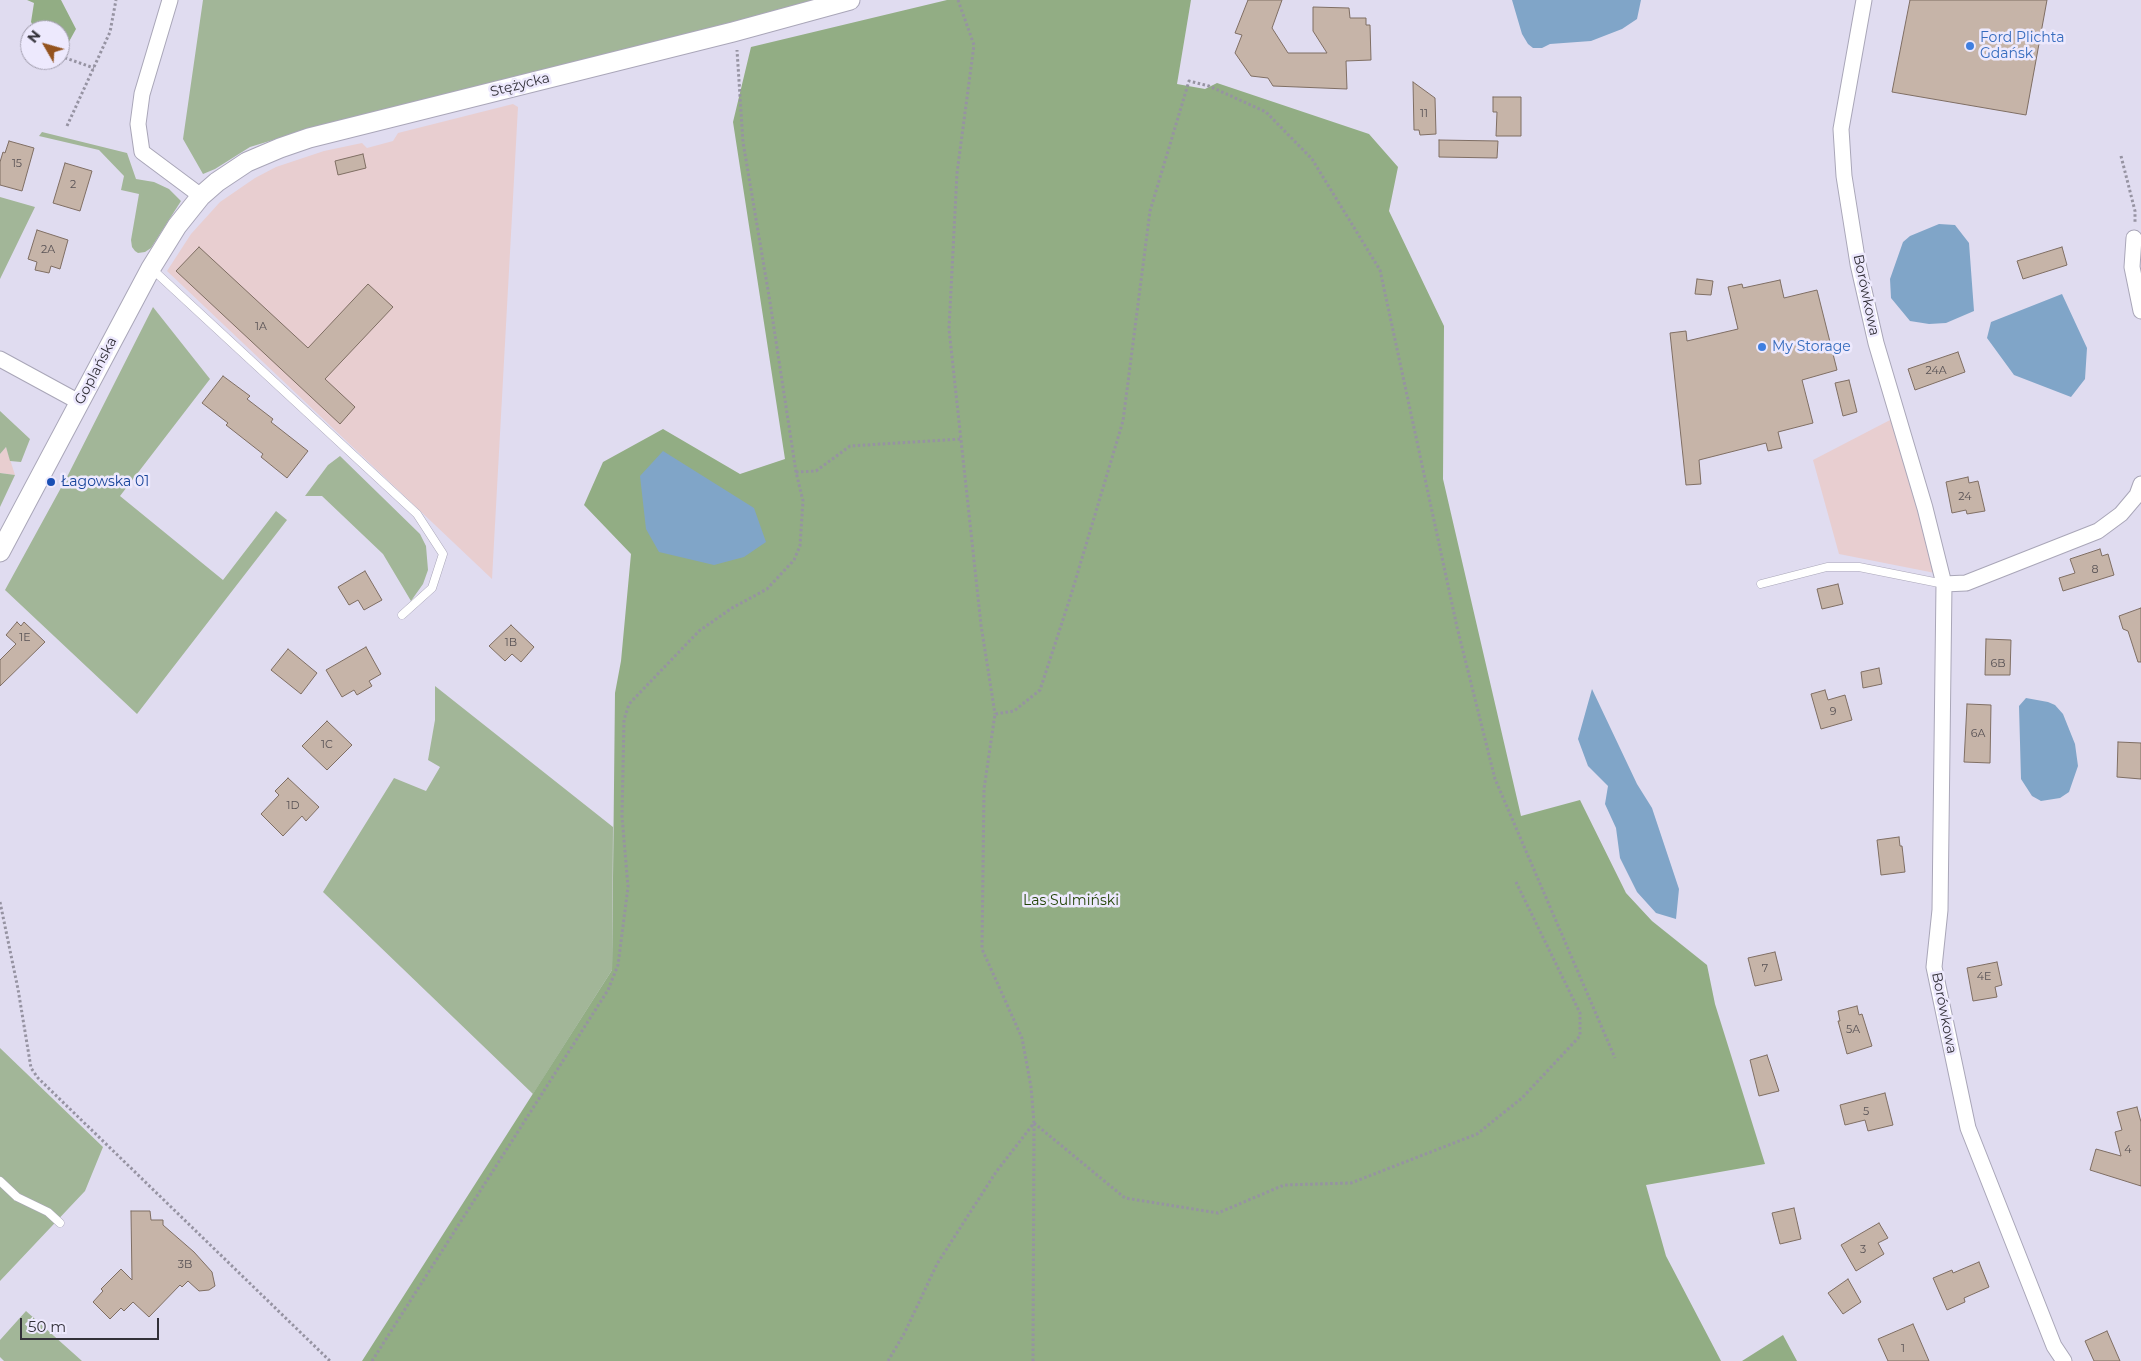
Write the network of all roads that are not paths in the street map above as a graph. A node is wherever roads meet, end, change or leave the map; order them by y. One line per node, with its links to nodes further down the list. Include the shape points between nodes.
1 (170, 0): 4 (street, via 142,94 138,124 142,152)
2 (850, 0): 4 (street, Stężycka, via 309,138 247,162)
3 (1864, 0): 13 (street, Borówkowa, via 1842,129 1844,176 1858,264 1876,343)
4 (201, 196): 6 (street, Goplańska, via 177,226)
5 (2138, 238): 7 (street, via 2132,267)
6 (151, 268): 9 (street, Goplańska); 14 (lane, via 417,514 443,554 432,588)
7 (2141, 311)
8 (0, 359): 9 (street)
9 (79, 402): 11 (street, Goplańska)
10 (2140, 493): 13 (street, via 2121,514 2098,531 1966,583)
11 (0, 552)
12 (1761, 584): 13 (lane, via 1826,567 1859,567)
13 (1944, 584): 17 (street, Borówkowa, via 1940,910 1934,967 1968,1128 2054,1346)
14 (402, 615)
15 (0, 1181): 16 (lane, via 17,1197 48,1212)
16 (60, 1222)
17 (2064, 1361)

